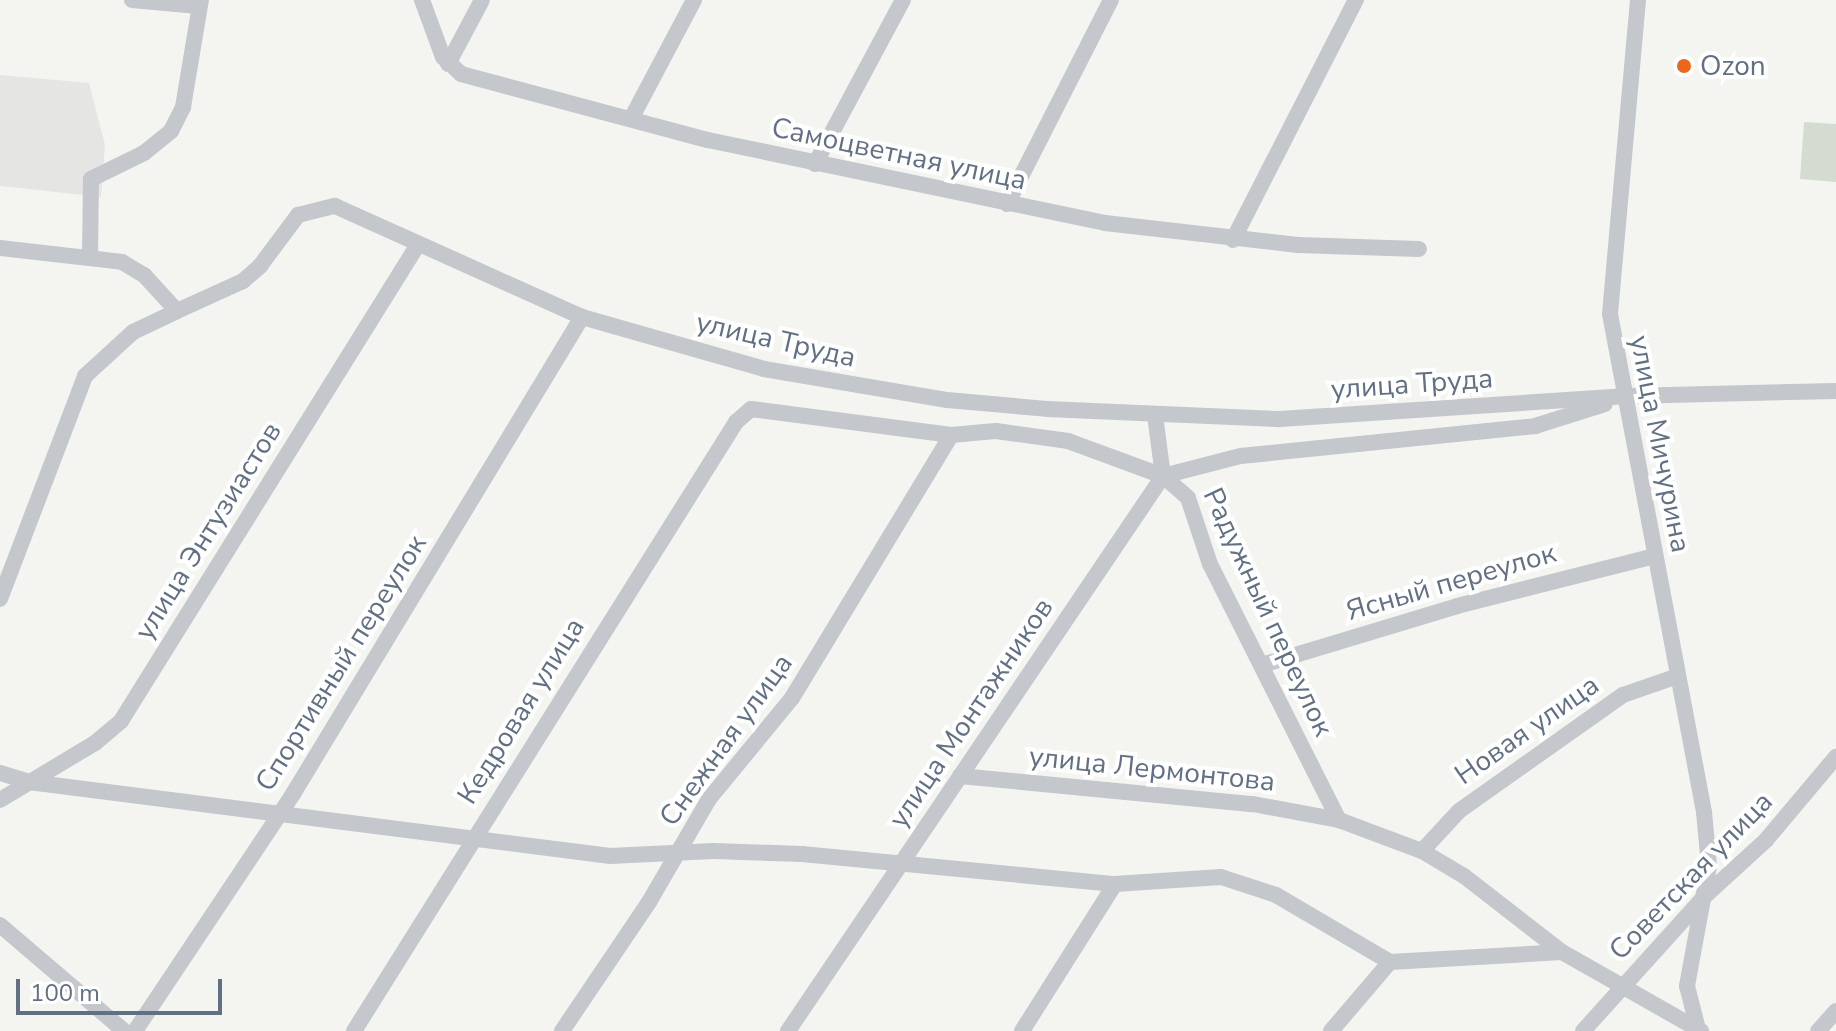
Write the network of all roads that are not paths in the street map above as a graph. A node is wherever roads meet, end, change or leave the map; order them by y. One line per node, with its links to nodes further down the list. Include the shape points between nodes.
1 (132, 0): 9 (street)
2 (422, 0): 10 (street)
3 (482, 0): 10 (street)
4 (694, 0): 11 (street)
5 (903, 0): 12 (street)
6 (1111, 0): 13 (street)
7 (1356, 0): 14 (street)
8 (1638, 0): 22 (street, улица Мичурина, via 1609,293)
9 (199, 3): 18 (street, via 183,107 171,131 144,153 91,179)
10 (448, 64): 11 (street, Самоцветная улица, via 486,82)
11 (631, 119): 12 (street, Самоцветная улица)
12 (815, 164): 13 (street, Самоцветная улица)
13 (1007, 204): 14 (street, Самоцветная улица)
14 (1233, 240): 17 (street, Самоцветная улица)
15 (417, 246): 19 (street, улица Труда, via 353,212 335,206 310,208 286,226 260,266 243,281); 20 (street, улица Труда); 33 (street, улица Энтузиастов, via 121,721)
16 (0, 248): 18 (street)
17 (1419, 249)
18 (90, 257): 19 (street, via 134,268)
19 (177, 311): 27 (street, via 110,348 85,376)
20 (582, 317): 23 (street, улица Труда, via 764,369 867,388 1018,407); 35 (street, Спортивный переулок)
21 (1836, 391): 22 (street, улица Труда)
22 (1627, 396): 23 (street, улица Труда, via 1280,419); 25 (street, улица Труда, via 1535,426 1241,456); 26 (street, улица Мичурина)
23 (1155, 415): 25 (street)
24 (951, 435): 25 (street, via 996,431 1068,441); 37 (street, Кедровая улица, via 751,409 736,422); 39 (street, Снежная улица, via 792,698 709,799)
25 (1163, 476): 28 (street, Радужный переулок, via 1188,498 1210,564); 32 (street, улица Монтажников)
26 (1655, 556): 28 (street, Ясный переулок, via 1457,606); 29 (street, улица Мичурина)
27 (0, 599)
28 (1262, 665): 36 (street, Радужный переулок)
29 (1678, 676): 38 (street, Новая улица, via 1623,695 1459,811); 42 (street, улица Мичурина, via 1704,812)
30 (1836, 757): 42 (street, Советская улица, via 1766,840)
31 (0, 773): 33 (street)
32 (960, 776): 36 (street, улица Лермонтова, via 1253,804); 40 (street, улица Монтажников)
33 (29, 782): 34 (street, улица Энтузиастов); 35 (street)
34 (0, 800)
35 (277, 814): 37 (street); 50 (street, Спортивный переулок)
36 (1339, 820): 38 (street, улица Лермонтова)
37 (471, 839): 39 (street, via 610,856); 51 (street, Кедровая улица)
38 (1422, 851): 44 (street, улица Лермонтова, via 1490,892)
39 (679, 852): 40 (street, via 802,854); 52 (street, Снежная улица)
40 (898, 867): 41 (street); 53 (street, улица Монтажников)
41 (1115, 884): 45 (street, via 1197,877 1248,883); 54 (street)
42 (1706, 895): 46 (street, Советская улица); 48 (street, улица Мичурина, via 1687,986)
43 (0, 925): 49 (street)
44 (1562, 952): 45 (street); 46 (street, улица Лермонтова)
45 (1390, 962): 55 (street)
46 (1621, 987): 48 (street, улица Лермонтова); 56 (street, Советская улица)
47 (1836, 1011): 57 (street)
48 (1699, 1030)
49 (124, 1031)
50 (135, 1031)
51 (354, 1031)
52 (562, 1031)
53 (788, 1031)
54 (1022, 1031)
55 (1331, 1031)
56 (1583, 1031)
57 (1818, 1031)

